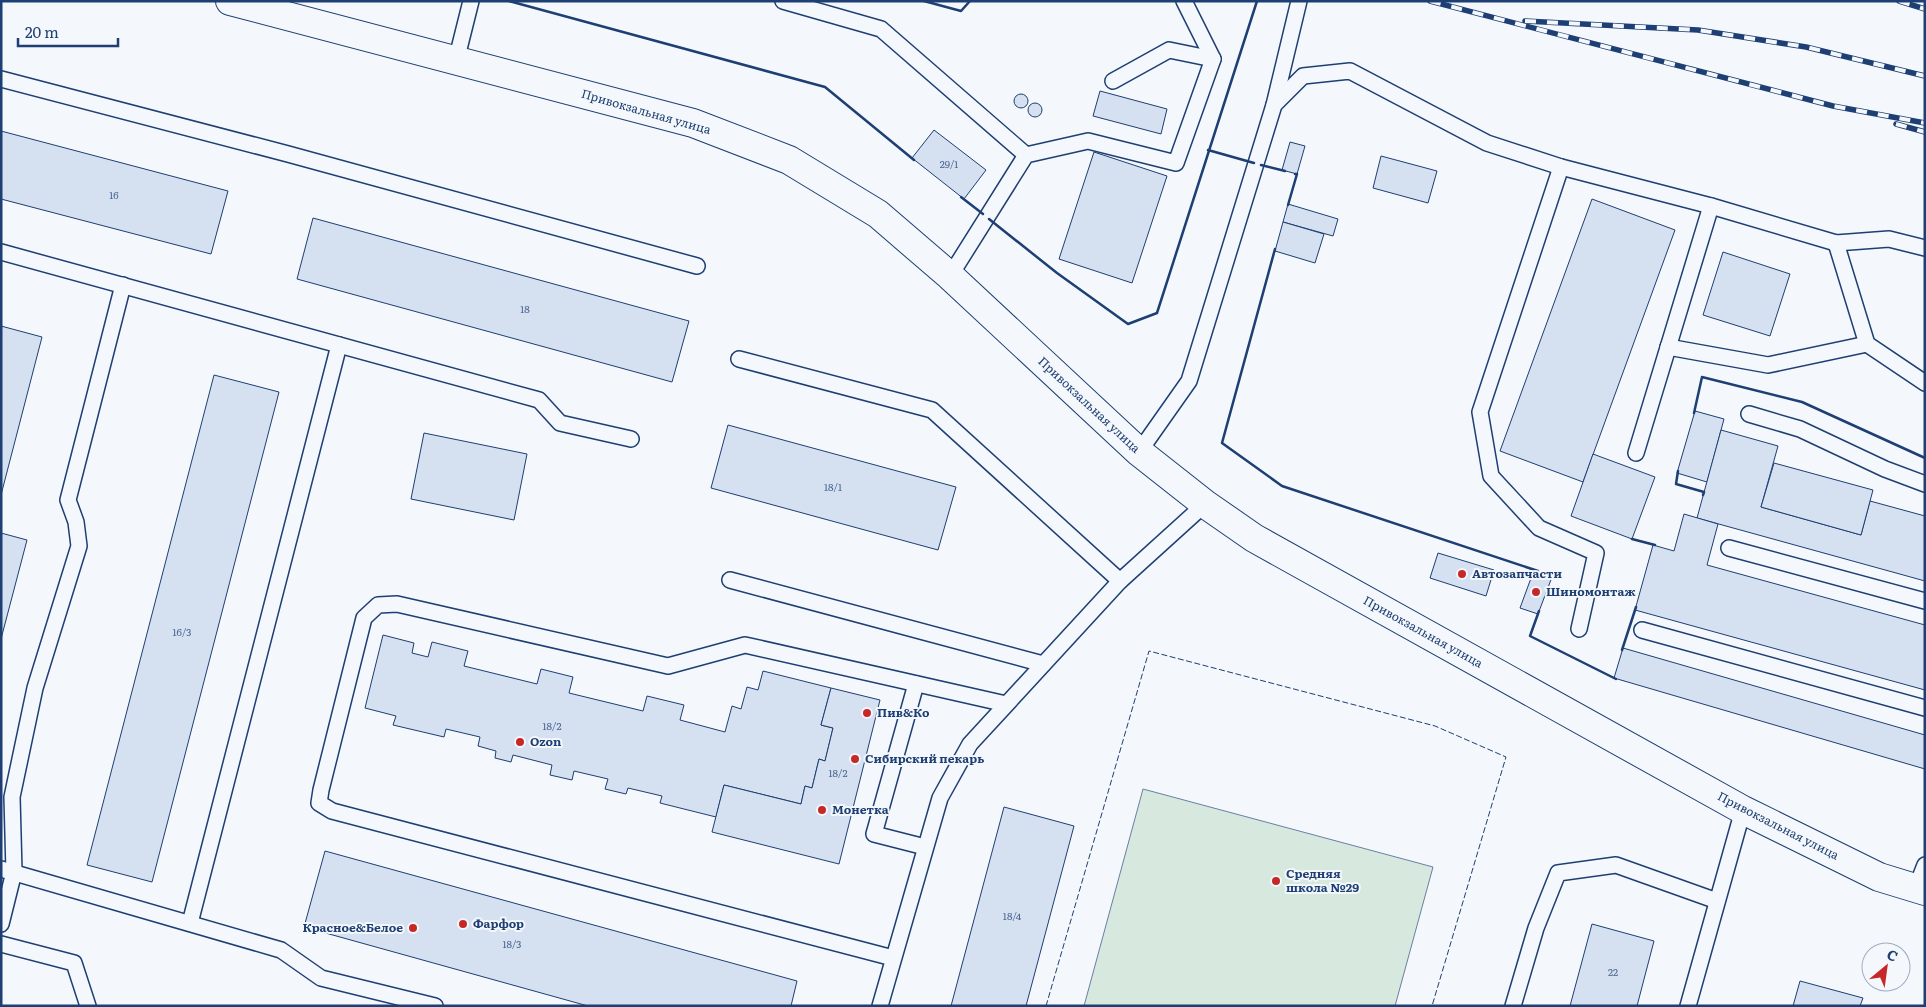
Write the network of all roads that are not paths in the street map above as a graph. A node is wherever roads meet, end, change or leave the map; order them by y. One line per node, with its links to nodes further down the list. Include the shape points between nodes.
1 (230, 1): 7 (street, Привокзальная улица)
2 (472, 1): 7 (lane)
3 (783, 1): 11 (lane, via 881,29)
4 (1184, 1): 6 (lane)
5 (1299, 1): 10 (lane)
6 (1213, 59): 9 (lane, via 1169,50); 11 (lane, via 1176,163 1088,141)
7 (456, 61): 18 (street, Привокзальная улица, via 693,123 789,160 878,214)
8 (1, 79): 17 (lane)
9 (1113, 81)
10 (1274, 105): 12 (lane, via 1303,76 1350,71 1487,143); 27 (lane, via 1189,381)
11 (1026, 155): 18 (lane)
12 (1561, 167): 13 (lane); 35 (lane, via 1480,412 1491,476 1539,528 1596,552)
13 (1711, 206): 14 (lane); 22 (lane)
14 (1836, 243): 15 (lane, via 1889,240); 20 (lane)
15 (1925, 248)
16 (1, 252): 19 (lane)
17 (697, 266)
18 (950, 276): 27 (street, Привокзальная улица)
19 (123, 286): 21 (lane); 43 (lane, via 68,500 76,522 79,546 35,688 12,797)
20 (1867, 344): 22 (lane, via 1768,366); 24 (lane)
21 (339, 345): 26 (lane, via 539,400 560,423); 46 (lane)
22 (1668, 347): 28 (lane)
23 (739, 359): 33 (lane, via 932,410)
24 (1925, 383)
25 (1749, 414): 29 (lane, via 1800,429)
26 (632, 439)
27 (1139, 452): 30 (street, Привокзальная улица)
28 (1636, 453)
29 (1925, 484)
30 (1205, 504): 33 (lane); 41 (street, Привокзальная улица, via 1254,538)
31 (1729, 548): 34 (lane)
32 (730, 580): 37 (lane)
33 (1120, 581): 37 (lane)
34 (1925, 601)
35 (1579, 629)
36 (1642, 630): 40 (lane)
37 (1043, 664): 39 (lane)
38 (916, 684): 39 (lane); 42 (lane, via 874,834); 49 (lane, via 746,645 668,666 397,604 378,605 364,618 321,790 320,803 332,811)
39 (1006, 704): 42 (lane, via 970,744 940,798)
40 (1925, 708)
41 (1744, 810): 44 (street, Привокзальная улица, via 1878,877); 45 (lane)
42 (925, 847): 49 (lane)
43 (7, 871): 46 (lane); 47 (lane)
44 (1922, 881)
45 (1717, 901): 53 (lane, via 1616,865 1558,873 1536,928); 54 (lane)
46 (190, 923): 51 (lane, via 281,950 322,978)
47 (1, 924)
48 (1, 944): 50 (lane, via 74,963)
49 (893, 958): 52 (lane)
50 (88, 1006)
51 (435, 1006)
52 (880, 1006)
53 (1513, 1006)
54 (1688, 1006)

